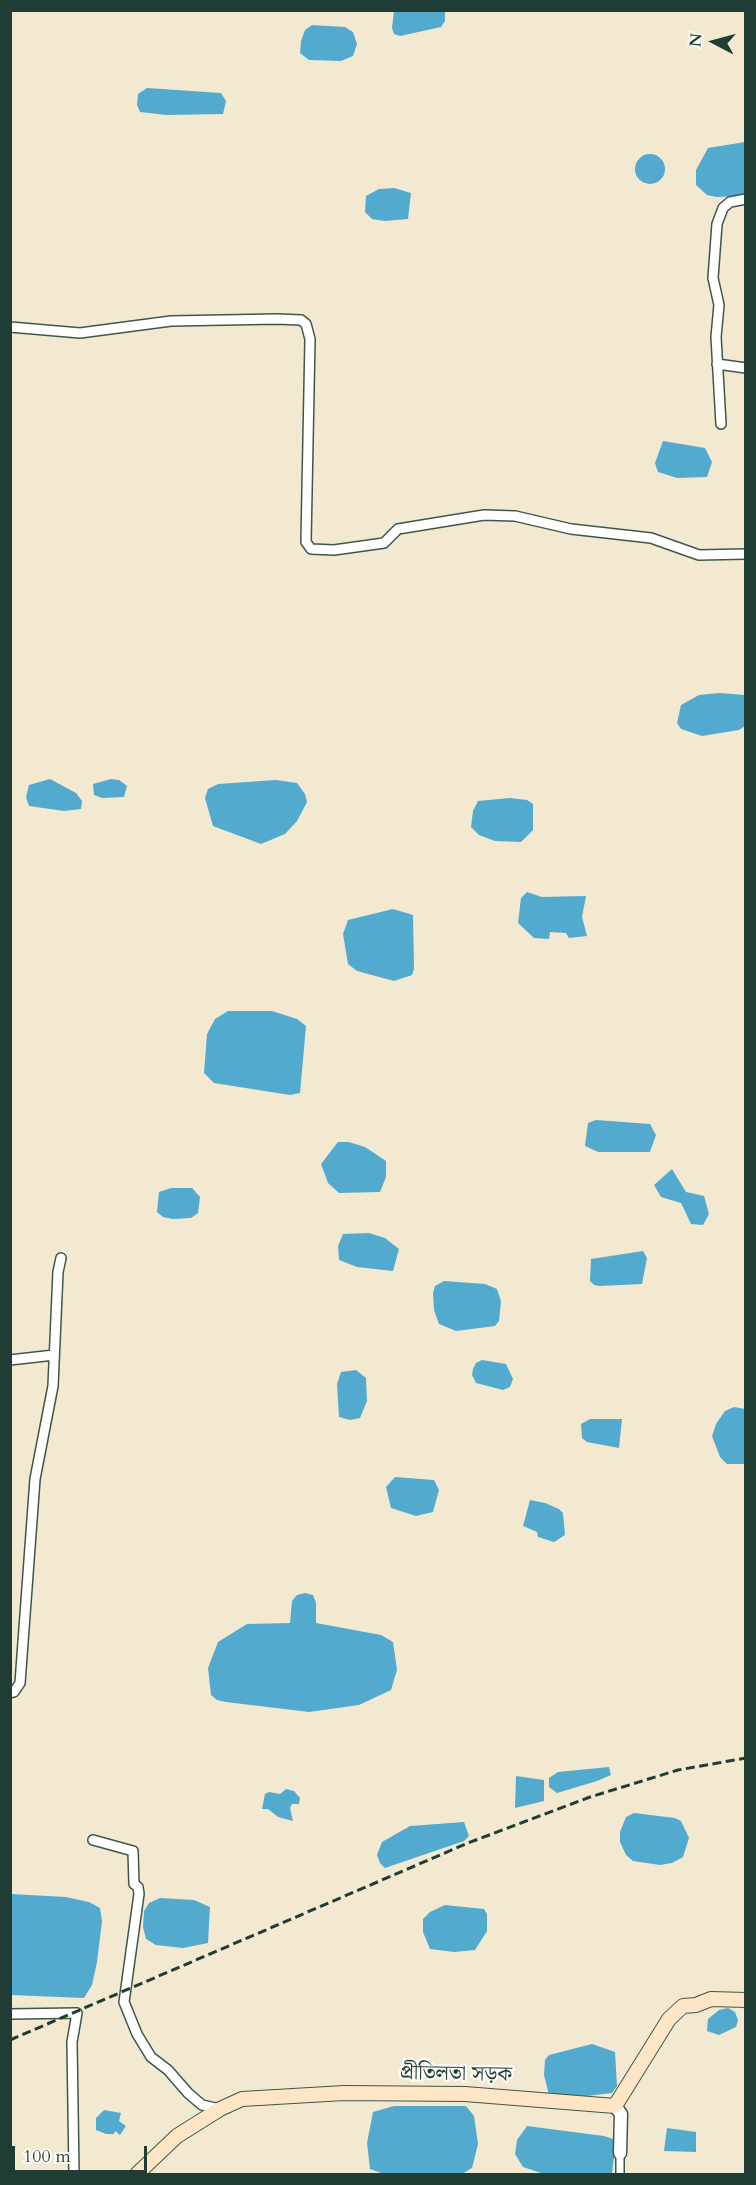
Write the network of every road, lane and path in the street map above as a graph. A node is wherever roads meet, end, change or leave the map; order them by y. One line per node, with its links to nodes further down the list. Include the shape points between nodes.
1 (746, 199): 3 (street, via 730,202 723,208 717,224 713,278 719,305)
2 (10, 327): 6 (street, via 80,333 171,321 301,320 310,339 306,542 311,549 384,543 398,529 484,515 515,516 571,529 651,538 699,555)
3 (717, 364): 4 (street); 5 (street)
4 (746, 368)
5 (721, 424)
6 (746, 554)
7 (61, 1258): 8 (street)
8 (54, 1355): 9 (street); 10 (street, via 53,1386 35,1479 20,1683)
9 (10, 1360)
10 (10, 1693)
11 (93, 1840): 15 (street, via 133,1851 138,1907 124,2002 137,2034 151,2057 188,2093 202,2105)
12 (746, 2000): 14 (main road, via 711,1999 682,2006 669,2019)
13 (10, 2014): 17 (street, via 77,2013 72,2042)
14 (615, 2106): 15 (main road, প্রীতিলতা সড়ক, via 509,2096 344,2093 242,2099); 16 (street, via 621,2114)
15 (220, 2109): 18 (main road, প্রীতিলতা সড়ক, via 177,2136)
16 (620, 2153): 19 (street)
17 (74, 2175)
18 (137, 2175)
19 (620, 2175)

